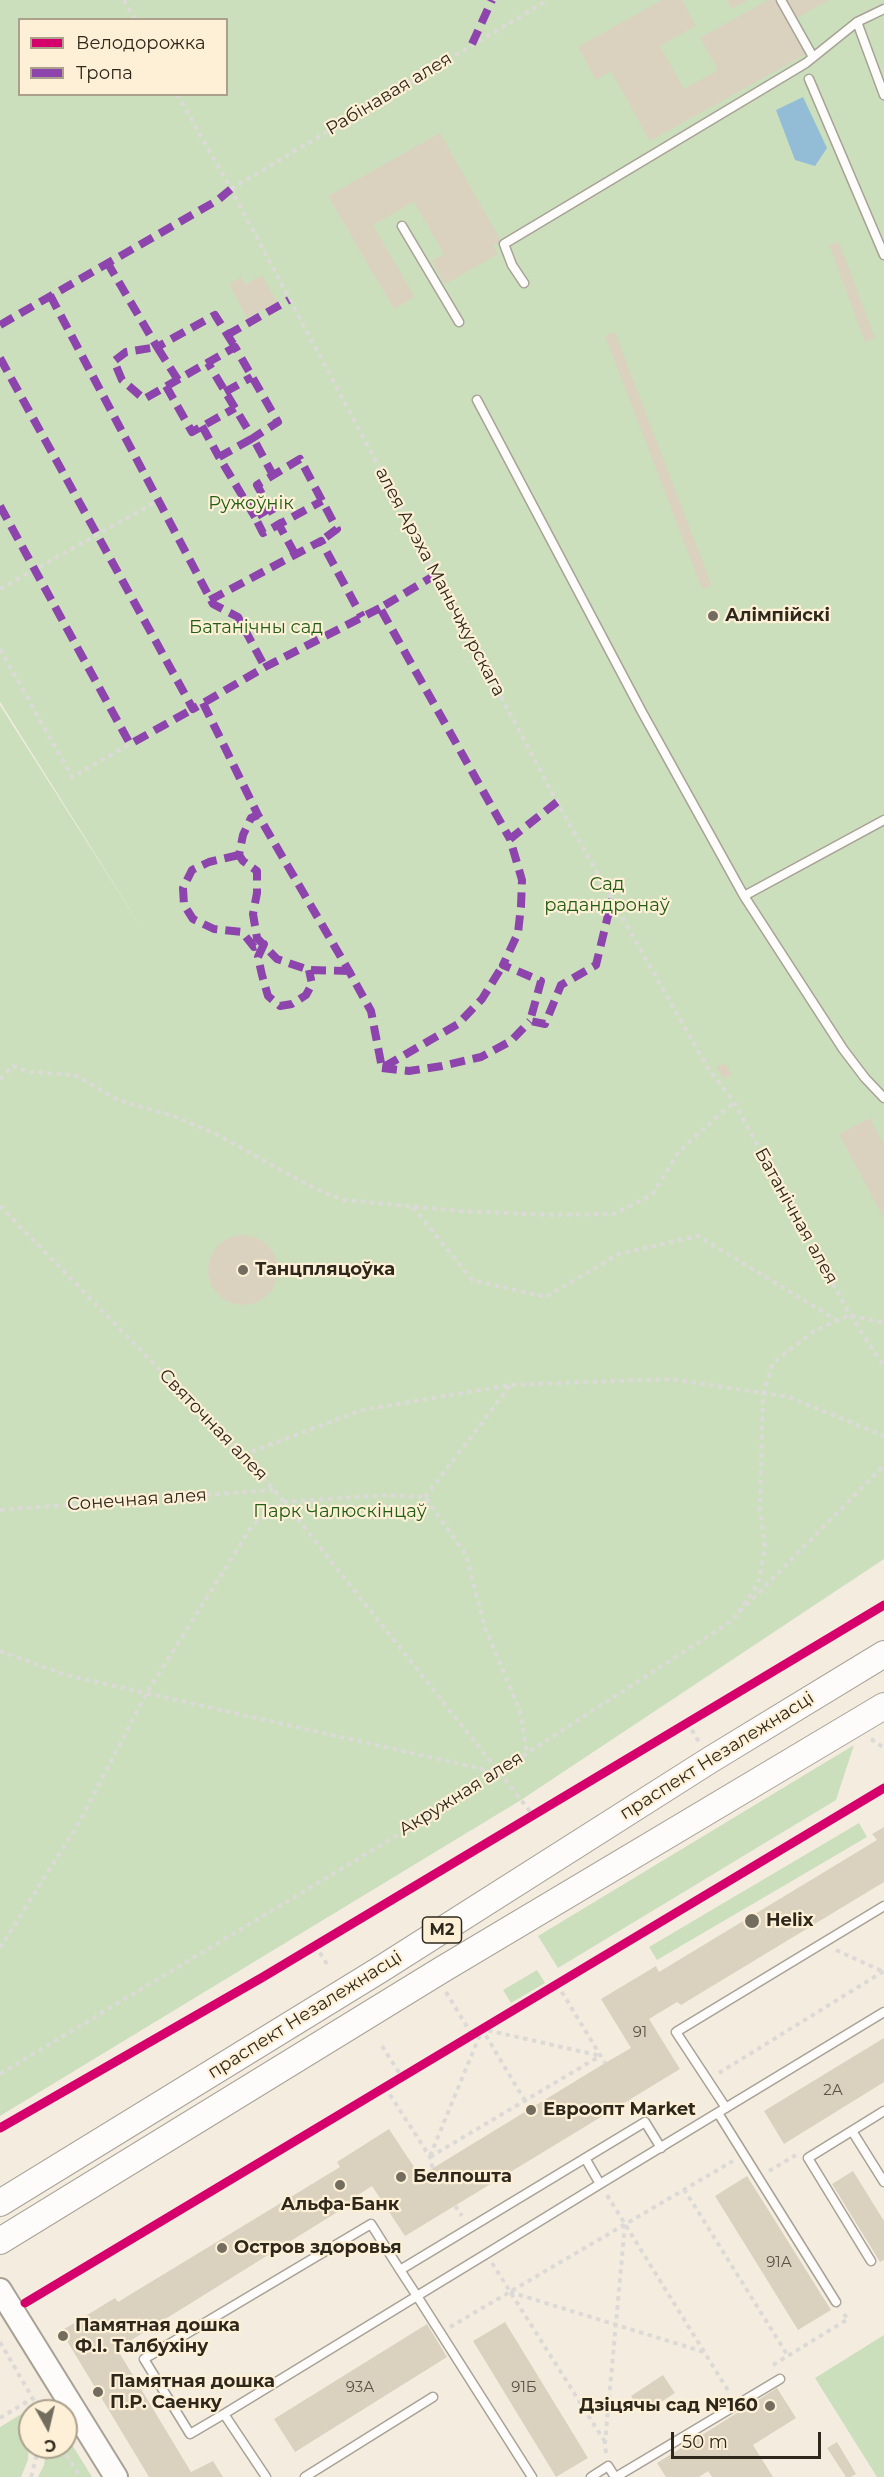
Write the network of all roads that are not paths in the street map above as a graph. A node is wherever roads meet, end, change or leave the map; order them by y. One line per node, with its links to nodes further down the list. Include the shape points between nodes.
1 (781, 0): 4 (lane)
2 (884, 9): 3 (lane)
3 (857, 22): 4 (lane); 6 (lane)
4 (813, 57): 9 (lane, via 504,244)
5 (809, 79): 8 (lane)
6 (884, 96)
7 (402, 226): 10 (lane)
8 (884, 255)
9 (524, 284)
10 (459, 322)
11 (477, 400): 13 (lane)
12 (884, 820): 13 (lane)
13 (744, 896): 14 (lane, via 843,1049)
14 (884, 1098)
15 (884, 1655): 26 (main road, праспект Незалежнасці / М2)
16 (884, 1706): 27 (main road, праспект Незалежнасці / М2, via 442,1969)
17 (884, 1906): 19 (lane, via 676,2032 708,2080)
18 (884, 2012): 19 (lane)
19 (722, 2111): 22 (lane); 32 (lane, via 744,2154)
20 (884, 2111): 21 (lane)
21 (852, 2131): 24 (lane); 28 (lane, via 808,2158)
22 (661, 2148): 23 (lane, via 645,2122); 25 (lane)
23 (585, 2158): 25 (lane); 29 (lane)
24 (884, 2182)
25 (600, 2184): 31 (lane)
26 (0, 2203)
27 (0, 2241)
28 (871, 2261)
29 (400, 2270): 31 (lane); 35 (lane, via 371,2224 144,2359 190,2434)
30 (0, 2290): 36 (main road)
31 (417, 2296): 35 (lane); 39 (lane)
32 (836, 2302)
33 (780, 2379): 41 (lane)
34 (433, 2397): 38 (lane)
35 (224, 2414): 37 (lane)
36 (116, 2477)
37 (266, 2477)
38 (305, 2477)
39 (532, 2477)
40 (591, 2477): 41 (lane, via 608,2466)
41 (616, 2477)

